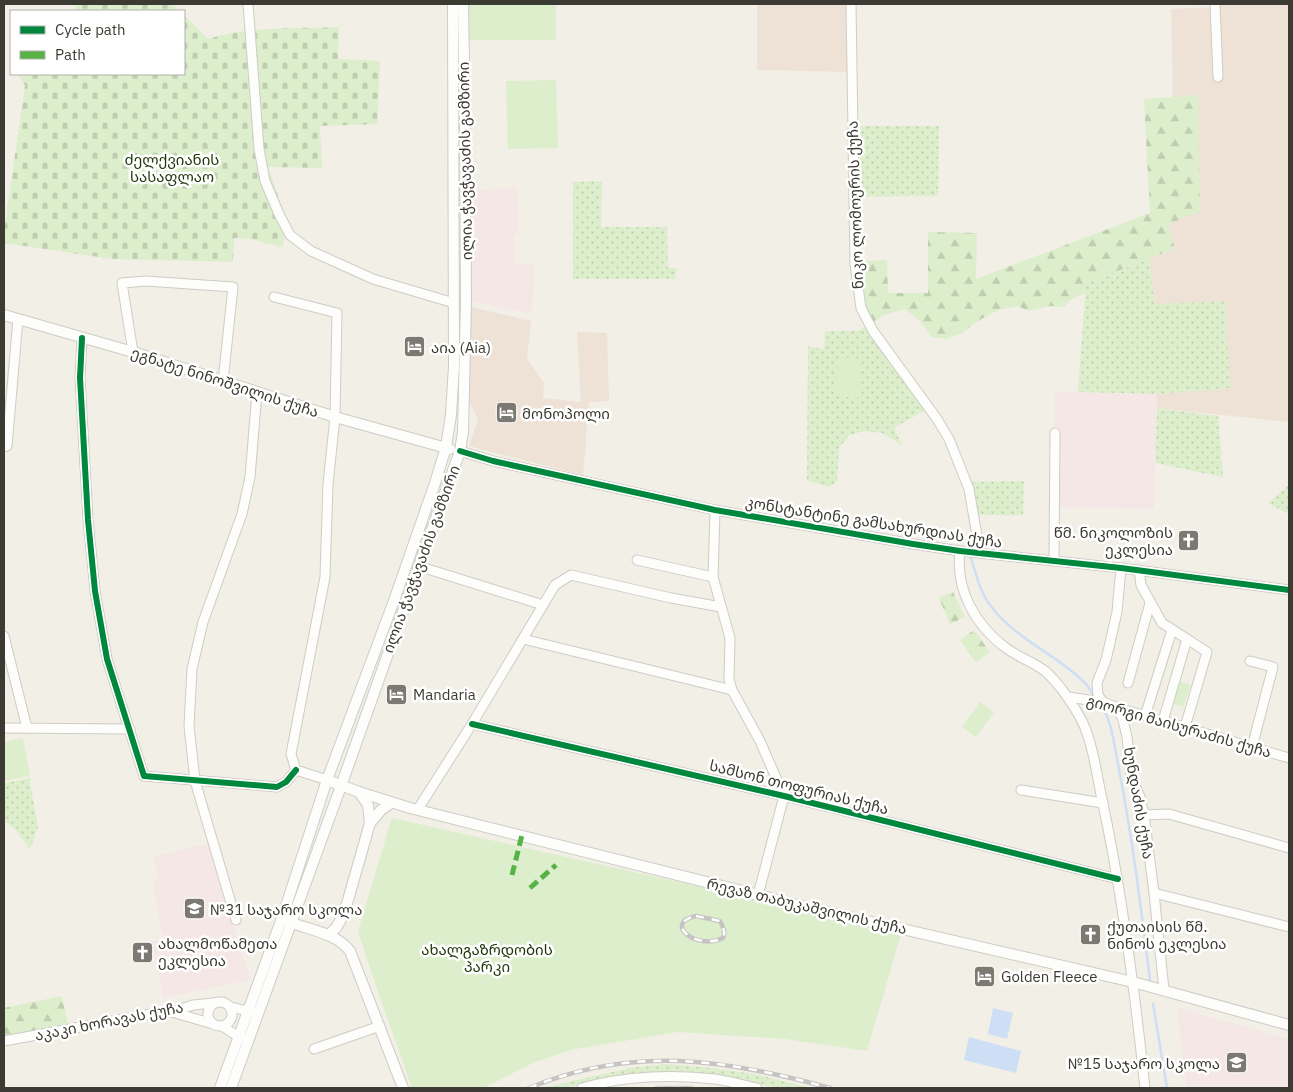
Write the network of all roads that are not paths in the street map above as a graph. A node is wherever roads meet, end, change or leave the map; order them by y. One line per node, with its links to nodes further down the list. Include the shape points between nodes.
1 (248, 4): 8 (street, via 259,149 265,181 290,235 311,251 373,279)
2 (453, 4): 8 (main road, ილია ჭავჭავაძის გამზირი)
3 (463, 4): 19 (main road, ილია ჭავჭავაძის გამზირი, via 466,302)
4 (851, 4): 22 (street, ნიკო ლომოურის ქუჩა, via 855,264 860,308 950,439 969,489)
5 (1215, 4): 6 (street)
6 (1218, 77)
7 (274, 297): 15 (street, via 337,313)
8 (454, 303): 18 (main road, ილია ჭავჭავაძის გამზირი, via 451,415)
9 (4, 315): 10 (main road, ეგნატე ნინოშვილის ქუჩა)
10 (18, 319): 11 (main road, ეგნატე ნინოშვილის ქუჩა); 17 (street, via 8,438)
11 (82, 338): 12 (main road, ეგნატე ნინოშვილის ქუჩა); 49 (street, via 80,387 95,591 107,659)
12 (133, 352): 13 (main road, ეგნატე ნინოშვილის ქუჩა); 13 (street, via 122,283 146,281 233,287)
13 (223, 381): 14 (main road, ეგნატე ნინოშვილის ქუჩა)
14 (257, 392): 15 (main road, ეგნატე ნინოშვილის ქუჩა); 54 (street, via 250,477 242,514 203,622 192,669 189,726)
15 (334, 417): 18 (main road, ეგნატე ნინოშვილის ქუჩა); 52 (street, via 325,577 291,754)
16 (1055, 433): 24 (street)
17 (4, 447)
18 (446, 448): 19 (main road, ეგნატე ნინოშვილის ქუჩა); 53 (main road, ილია ჭავჭავაძის გამზირი, via 395,598)
19 (460, 451): 20 (street, კონსტანტინე გამსახურდიას ქუჩა); 25 (main road, ილია ჭავჭავაძის გამზირი)
20 (715, 510): 21 (street, კონსტანტინე გამსახურდიას ქუჩა); 28 (street)
21 (960, 551): 22 (street, კონსტანტინე გამსახურდიას ქუჩა); 40 (street, via 961,583 979,620 1007,649 1046,672)
22 (980, 553): 24 (street, კონსტანტინე გამსახურდიას ქუჩა)
23 (637, 560): 28 (street)
24 (1054, 560): 26 (street, კონსტანტინე გამსახურდიას ქუჩა)
25 (418, 566): 31 (street); 55 (main road, ილია ჭავჭავაძის გამზირი)
26 (1121, 568): 27 (street, კონსტანტინე გამსახურდიას ქუჩა); 41 (street, via 1117,612 1097,683 1098,695)
27 (1139, 570): 29 (street, კონსტანტინე გამსახურდიას ქუჩა); 30 (street)
28 (713, 577): 32 (street)
29 (1289, 590)
30 (1150, 604): 33 (street, via 1162,623); 38 (street)
31 (543, 605): 32 (street, via 555,585 570,575); 35 (street)
32 (721, 607): 39 (street, via 730,638 729,679)
33 (1172, 630): 36 (street); 43 (street)
34 (4, 636): 47 (street)
35 (523, 639): 39 (street); 45 (street)
36 (1187, 639): 44 (street); 48 (street, via 1207,652)
37 (1250, 661): 50 (street, via 1273,667)
38 (1128, 683)
39 (732, 690): 58 (street, via 760,741)
40 (1068, 697): 41 (street, გიორგი მაისურაძის ქუჩა); 60 (street, via 1083,723)
41 (1104, 702): 42 (street, გიორგი მაისურაძის ქუჩა)
42 (1118, 708): 43 (street, გიორგი მაისურაძის ქუჩა); 62 (street, ხუნდაძის ქუჩა, via 1127,737 1131,776)
43 (1145, 716): 44 (street, გიორგი მაისურაძის ქუჩა)
44 (1162, 721): 48 (street, გიორგი მაისურაძის ქუჩა)
45 (472, 724): 58 (street, სამსონ თოფურიას ქუჩა); 61 (street)
46 (4, 728): 47 (street)
47 (27, 728): 49 (street)
48 (1185, 728): 50 (street, გიორგი მაისურაძის ქუჩა)
49 (130, 729): 54 (street, via 144,776)
50 (1252, 747): 51 (street, გიორგი მაისურაძის ქუჩა)
51 (1289, 758)
52 (296, 770): 53 (street); 54 (street, via 277,787)
53 (327, 780): 55 (main road, რევაზ თაბუკაშვილის ქუჩა); 71 (main road, ილია ჭავჭავაძის გამზირი)
54 (195, 781): 70 (street)
55 (341, 786): 57 (main road, რევაზ თაბუკაშვილის ქუჩა); 68 (main road, ილია ჭავჭავაძის გამზირი)
56 (1021, 790): 60 (street)
57 (359, 792): 59 (main road, რევაზ თაბუკაშვილის ქუჩა); 63 (main road, via 368,806)
58 (784, 796): 65 (street, სამსონ თოფურიას ქუჩა); 67 (street)
59 (391, 802): 61 (main road, რევაზ თაბუკაშვილის ქუჩა); 63 (main road)
60 (1103, 803): 65 (street)
61 (418, 809): 67 (main road, რევაზ თაბუკაშვილის ქუჩა)
62 (1144, 815): 64 (street, via 1169,814); 66 (street, ხუნდაძის ქუჩა)
63 (370, 823): 69 (main road)
64 (1289, 848)
65 (1118, 879): 76 (street)
66 (1154, 893): 72 (street); 77 (street, ხუნდაძის ქუჩა)
67 (758, 895): 76 (main road, რევაზ თაბუკაშვილის ქუჩა)
68 (300, 898): 71 (main road, ილია ჭავჭავაძის გამზირი); 73 (main road, via 302,916)
69 (344, 914): 74 (main road); 75 (main road)
70 (236, 920)
71 (287, 921): 73 (main road); 81 (main road, ილია ჭავჭავაძის გამზირი)
72 (1289, 927)
73 (312, 930): 74 (main road)
74 (328, 935): 75 (main road)
75 (350, 950): 84 (main road)
76 (1134, 982): 77 (main road, რევაზ თაბუკაშვილის ქუჩა); 93 (street)
77 (1164, 990): 82 (main road, რევაზ თაბუკაშვილის ქუჩა)
78 (214, 1003): 79 (street, via 222,1002); 80 (street, აკაკი ხორავას ქუჩა); 83 (street, via 208,1013)
79 (230, 1007): 81 (street); 83 (street, via 230,1021)
80 (172, 1012): 83 (street); 86 (street, აკაკი ხორავას ქუჩა)
81 (253, 1012): 85 (main road, ილია ჭავჭავაძის გამზირი)
82 (1289, 1024)
83 (218, 1025): 85 (street)
84 (380, 1026): 87 (street); 90 (main road)
85 (243, 1038): 88 (main road, ილია ჭავჭავაძის გამზირი); 89 (main road, ილია ჭავჭავაძის გამზირი)
86 (4, 1041)
87 (314, 1049)
88 (220, 1088)
89 (231, 1088)
90 (403, 1088)
91 (582, 1088): 92 (street, via 640,1078 674,1077 715,1079)
92 (757, 1088)
93 (1145, 1088)

